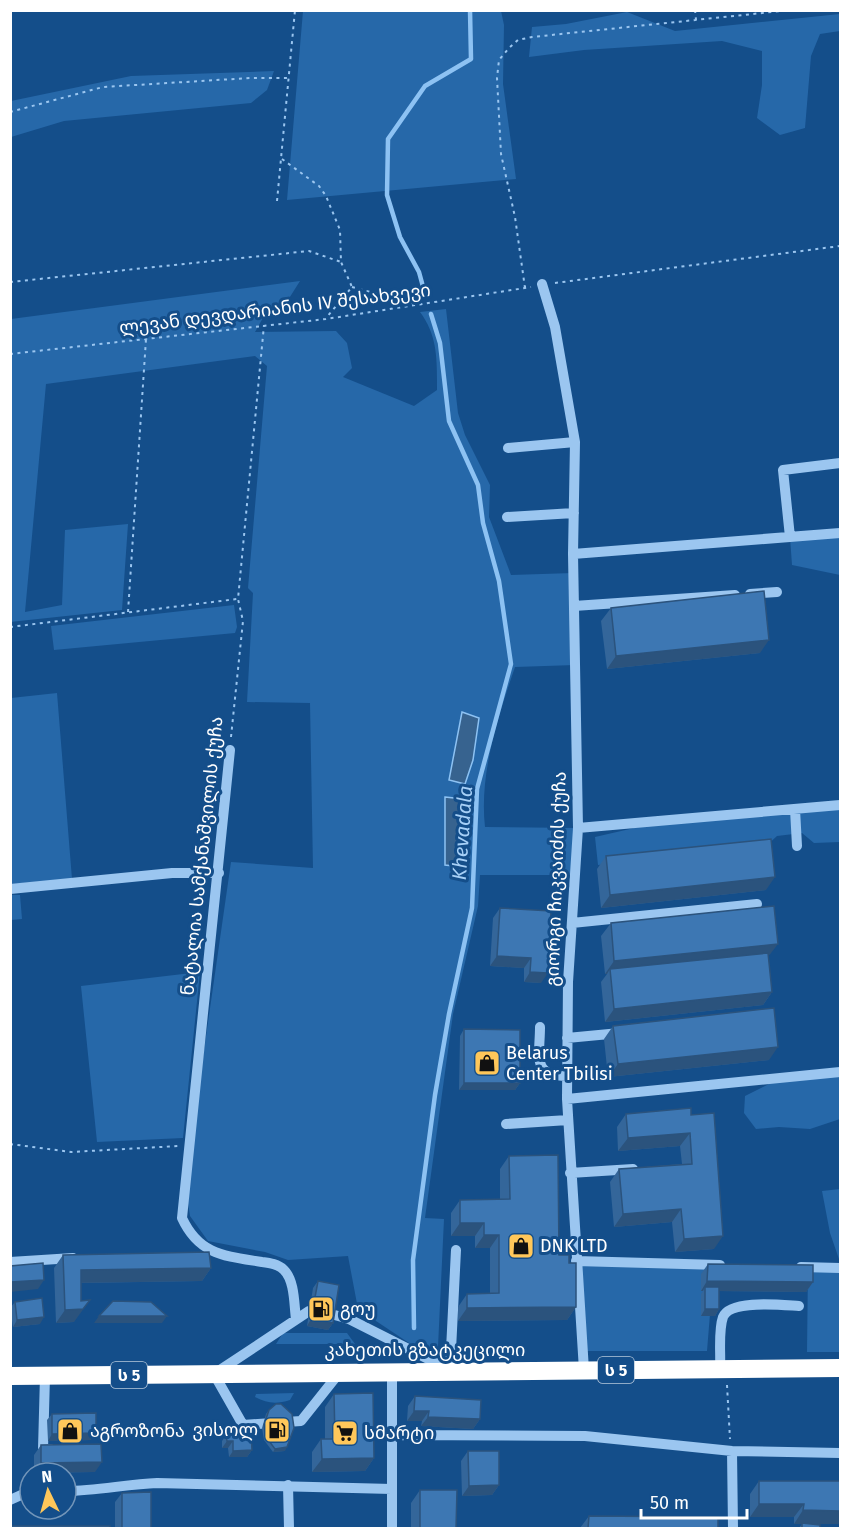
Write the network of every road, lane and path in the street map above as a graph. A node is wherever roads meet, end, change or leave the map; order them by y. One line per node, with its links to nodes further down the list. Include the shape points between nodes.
1 (295, 10): 5 (path)
2 (695, 10): 4 (path)
3 (791, 10): 4 (path)
4 (696, 20): 14 (path, via 532,37 518,40 499,60 501,154)
5 (290, 78): 6 (path, via 103,87); 7 (path)
6 (10, 112)
7 (282, 159): 8 (path); 10 (path, via 319,186 326,196 340,230)
8 (277, 201)
9 (840, 246): 12 (path, ლევან დევდარიანის IV შესახვევი)
10 (341, 262): 11 (path, via 309,251); 13 (path)
11 (10, 282)
12 (542, 284): 14 (path, ლევან დევდარიანის IV შესახვევი); 20 (street, გიორგი ჩიკვაიძის ქუჩა, via 555,327)
13 (352, 287): 15 (path); 16 (path)
14 (525, 288): 15 (path, ლევან დევდარიანის IV შესახვევი)
15 (420, 305): 16 (path, ლევან დევდარიანის IV შესახვევი)
16 (326, 319): 17 (path, ლევან დევდარიანის IV შესახვევი)
17 (264, 326): 18 (path, ლევან დევდარიანის IV შესახვევი); 29 (path, ნატალია სამქანაშვილის ქუჩა)
18 (146, 339): 19 (path, ლევან დევდარიანის IV შესახვევი); 31 (path)
19 (10, 354)
20 (575, 442): 21 (street); 23 (street, გიორგი ჩიკვაიძის ქუჩა)
21 (508, 448)
22 (840, 463): 26 (street, via 783,470)
23 (574, 513): 24 (street); 27 (street, გიორგი ჩიკვაიძის ქუჩა)
24 (507, 517)
25 (840, 533): 26 (street)
26 (790, 537): 27 (street)
27 (573, 554): 30 (street, გიორგი ჩიკვაიძის ქუჩა)
28 (777, 592): 30 (street)
29 (238, 599): 31 (path); 33 (path, ნატალია სამქანაშვილის ქუჩა, via 243,621)
30 (574, 606): 36 (street, გიორგი ჩიკვაიძის ქუჩა)
31 (128, 612): 32 (path)
32 (10, 627)
33 (230, 750): 38 (street, ნატალია სამქანაშვილის ქუჩა)
34 (840, 805): 35 (street)
35 (795, 808): 36 (street); 37 (street)
36 (578, 828): 41 (street, გიორგი ჩიკვაიძის ქუჩა)
37 (797, 846)
38 (219, 873): 39 (street, via 172,873); 51 (street, ნატალია სამქანაშვილის ქუჩა)
39 (10, 889)
40 (757, 904): 41 (street)
41 (572, 923): 44 (street, გიორგი ჩიკვაიძის ქუჩა)
42 (540, 1027): 46 (street, via 540,1064 544,1072 549,1076)
43 (635, 1031): 44 (street)
44 (567, 1038): 46 (street, გიორგი ჩიკვაიძის ქუჩა)
45 (840, 1072): 47 (street)
46 (567, 1076): 47 (street, გიორგი ჩიკვაიძის ქუჩა)
47 (567, 1099): 48 (street, გიორგი ჩიკვაიძის ქუჩა)
48 (568, 1120): 49 (street); 53 (street, გიორგი ჩიკვაიძის ქუჩა)
49 (506, 1124)
50 (10, 1144): 51 (path, via 71,1152)
51 (187, 1146): 55 (street, ნატალია სამქანაშვილის ქუჩა, via 182,1218 191,1237)
52 (650, 1167): 53 (street)
53 (570, 1173): 58 (street, გიორგი ჩიკვაიძის ქუჩა)
54 (456, 1250): 69 (street)
55 (220, 1255): 56 (street); 66 (street, ნატალია სამქანაშვილის ქუჩა, via 274,1264 285,1270 292,1285)
56 (193, 1256)
57 (84, 1258): 59 (street)
58 (576, 1261): 60 (street); 70 (street, გიორგი ჩიკვაიძის ქუჩა)
59 (10, 1262)
60 (734, 1265)
61 (787, 1267): 62 (street)
62 (840, 1268)
63 (799, 1305): 68 (street, via 736,1305 726,1310 722,1319)
64 (309, 1311): 66 (street)
65 (331, 1314): 69 (street, via 350,1319)
66 (296, 1319): 73 (street)
67 (840, 1368): 68 (highway, კახეთის გზატკეცილი / ს 5)
68 (724, 1369): 70 (highway, კახეთის გზატკეცილი / ს 5); 78 (path)
69 (450, 1370): 70 (highway, კახეთის გზატკეცილი / ს 5); 72 (highway, კახეთის გზატკეცილი / ს 5)
70 (584, 1370)
71 (340, 1371): 72 (highway, კახეთის გზატკეცილი / ს 5); 73 (highway, კახეთის გზატკეცილი / ს 5); 73 (street, via 301,1422 243,1425)
72 (392, 1372): 76 (street)
73 (214, 1374): 75 (highway, კახეთის გზატკეცილი / ს 5)
74 (10, 1376): 75 (highway, კახეთის გზატკეცილი / ს 5)
75 (45, 1376): 77 (street, via 43,1449)
76 (392, 1435): 78 (street, via 585,1436); 81 (street)
77 (65, 1450)
78 (732, 1451): 79 (street); 85 (street)
79 (840, 1454)
80 (288, 1485): 81 (street); 82 (street, via 157,1483); 83 (street)
81 (392, 1489): 84 (street)
82 (78, 1491)
83 (289, 1528)
84 (392, 1528)
85 (733, 1528)

